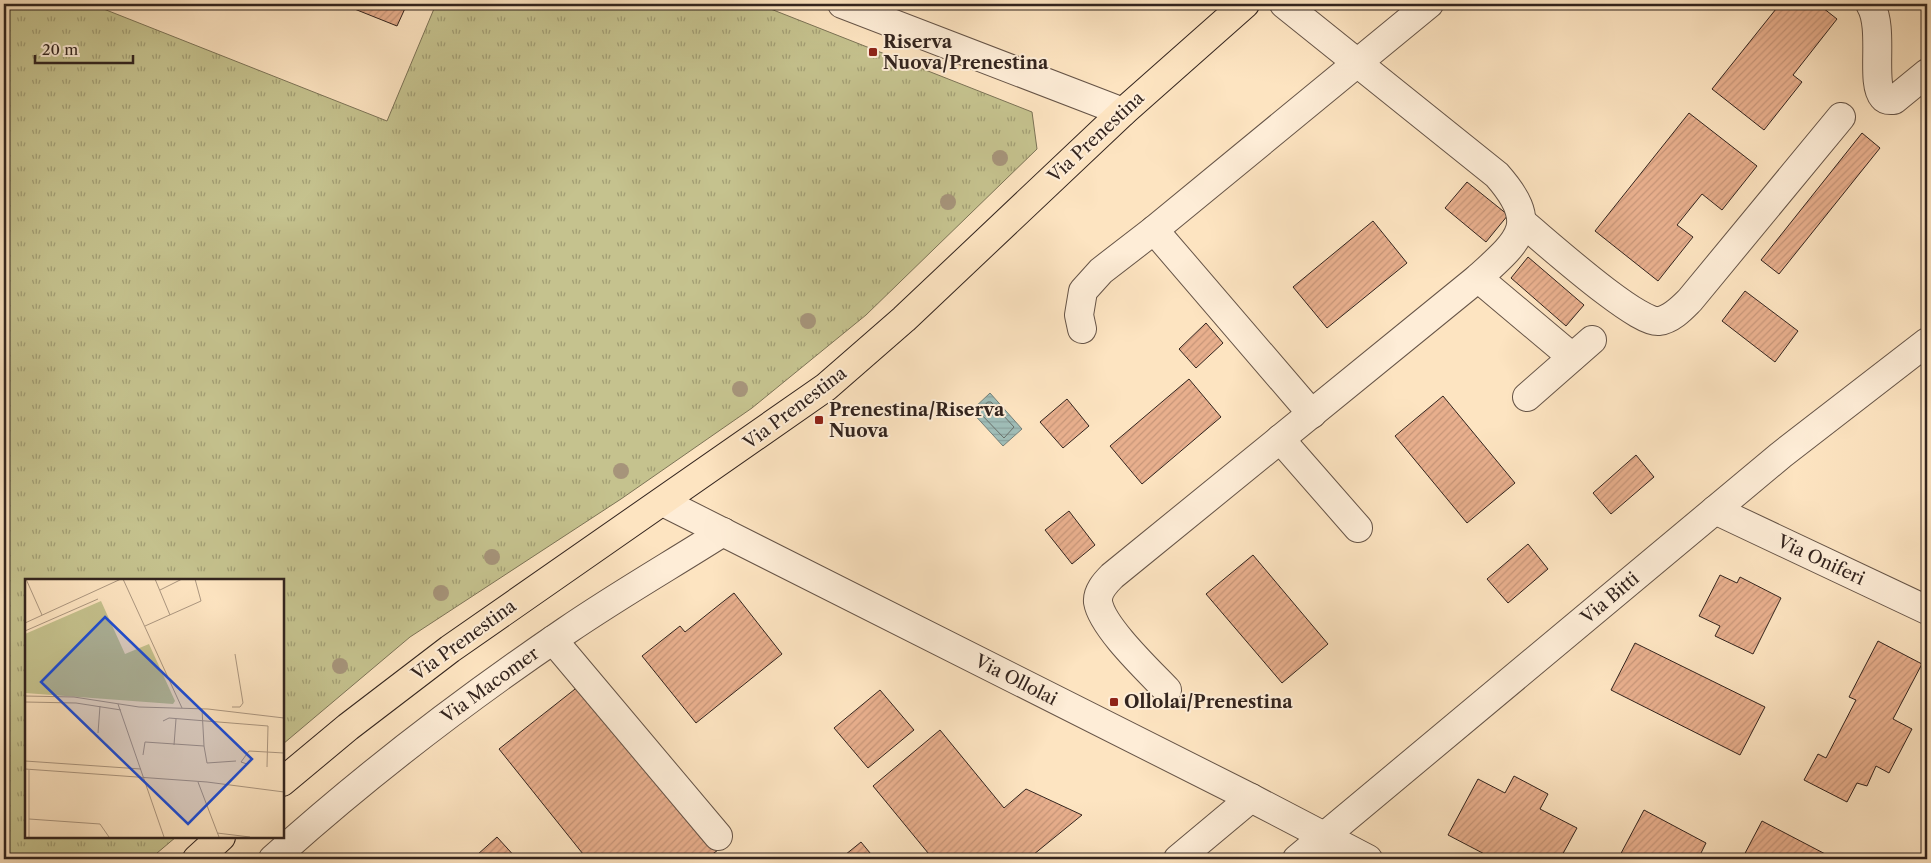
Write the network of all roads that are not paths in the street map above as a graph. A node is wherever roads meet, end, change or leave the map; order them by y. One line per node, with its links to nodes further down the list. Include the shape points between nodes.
1 (842, 4): 8 (street)
2 (1245, 4): 8 (main road, Via Prenestina)
3 (1284, 4): 6 (street)
4 (1429, 4): 6 (street)
5 (1870, 4): 7 (street, via 1878,26 1879,87 1883,97 1894,100)
6 (1358, 63): 10 (street, via 1497,175 1515,196); 11 (street)
7 (1927, 73)
8 (1123, 112): 18 (main road, Via Prenestina, via 945,282 833,381)
9 (1840, 117): 10 (street, via 1690,300 1658,322 1648,320 1627,307)
10 (1523, 223): 12 (street, via 1507,250)
11 (1154, 230): 13 (street, via 1101,271 1087,286 1080,304); 16 (street)
12 (1478, 278): 15 (street, via 1582,349); 16 (street)
13 (1082, 328)
14 (1927, 342): 19 (street, Via Bitti, via 1804,436)
15 (1527, 397)
16 (1312, 414): 17 (street)
17 (1280, 439): 20 (street); 24 (street, via 1102,587 1098,602 1105,620)
18 (663, 502): 21 (street, Via Ollolai); 25 (main road, Via Prenestina, via 450,649)
19 (1715, 510): 22 (street, Via Oniferi); 28 (street, Via Bitti)
20 (1358, 528)
21 (723, 532): 23 (street, Via Macomer); 26 (street, Via Ollolai)
22 (1927, 610)
23 (553, 640): 27 (street); 31 (street, Via Macomer, via 369,776)
24 (1167, 690)
25 (284, 780)
26 (1251, 798): 28 (street, Via Ollolai); 32 (street)
27 (718, 836)
28 (1324, 836): 33 (street, Via Bitti); 34 (street, Via Ollolai)
29 (220, 838): 30 (main road)
30 (197, 859)
31 (273, 859)
32 (1178, 859)
33 (1297, 859)
34 (1368, 859)

